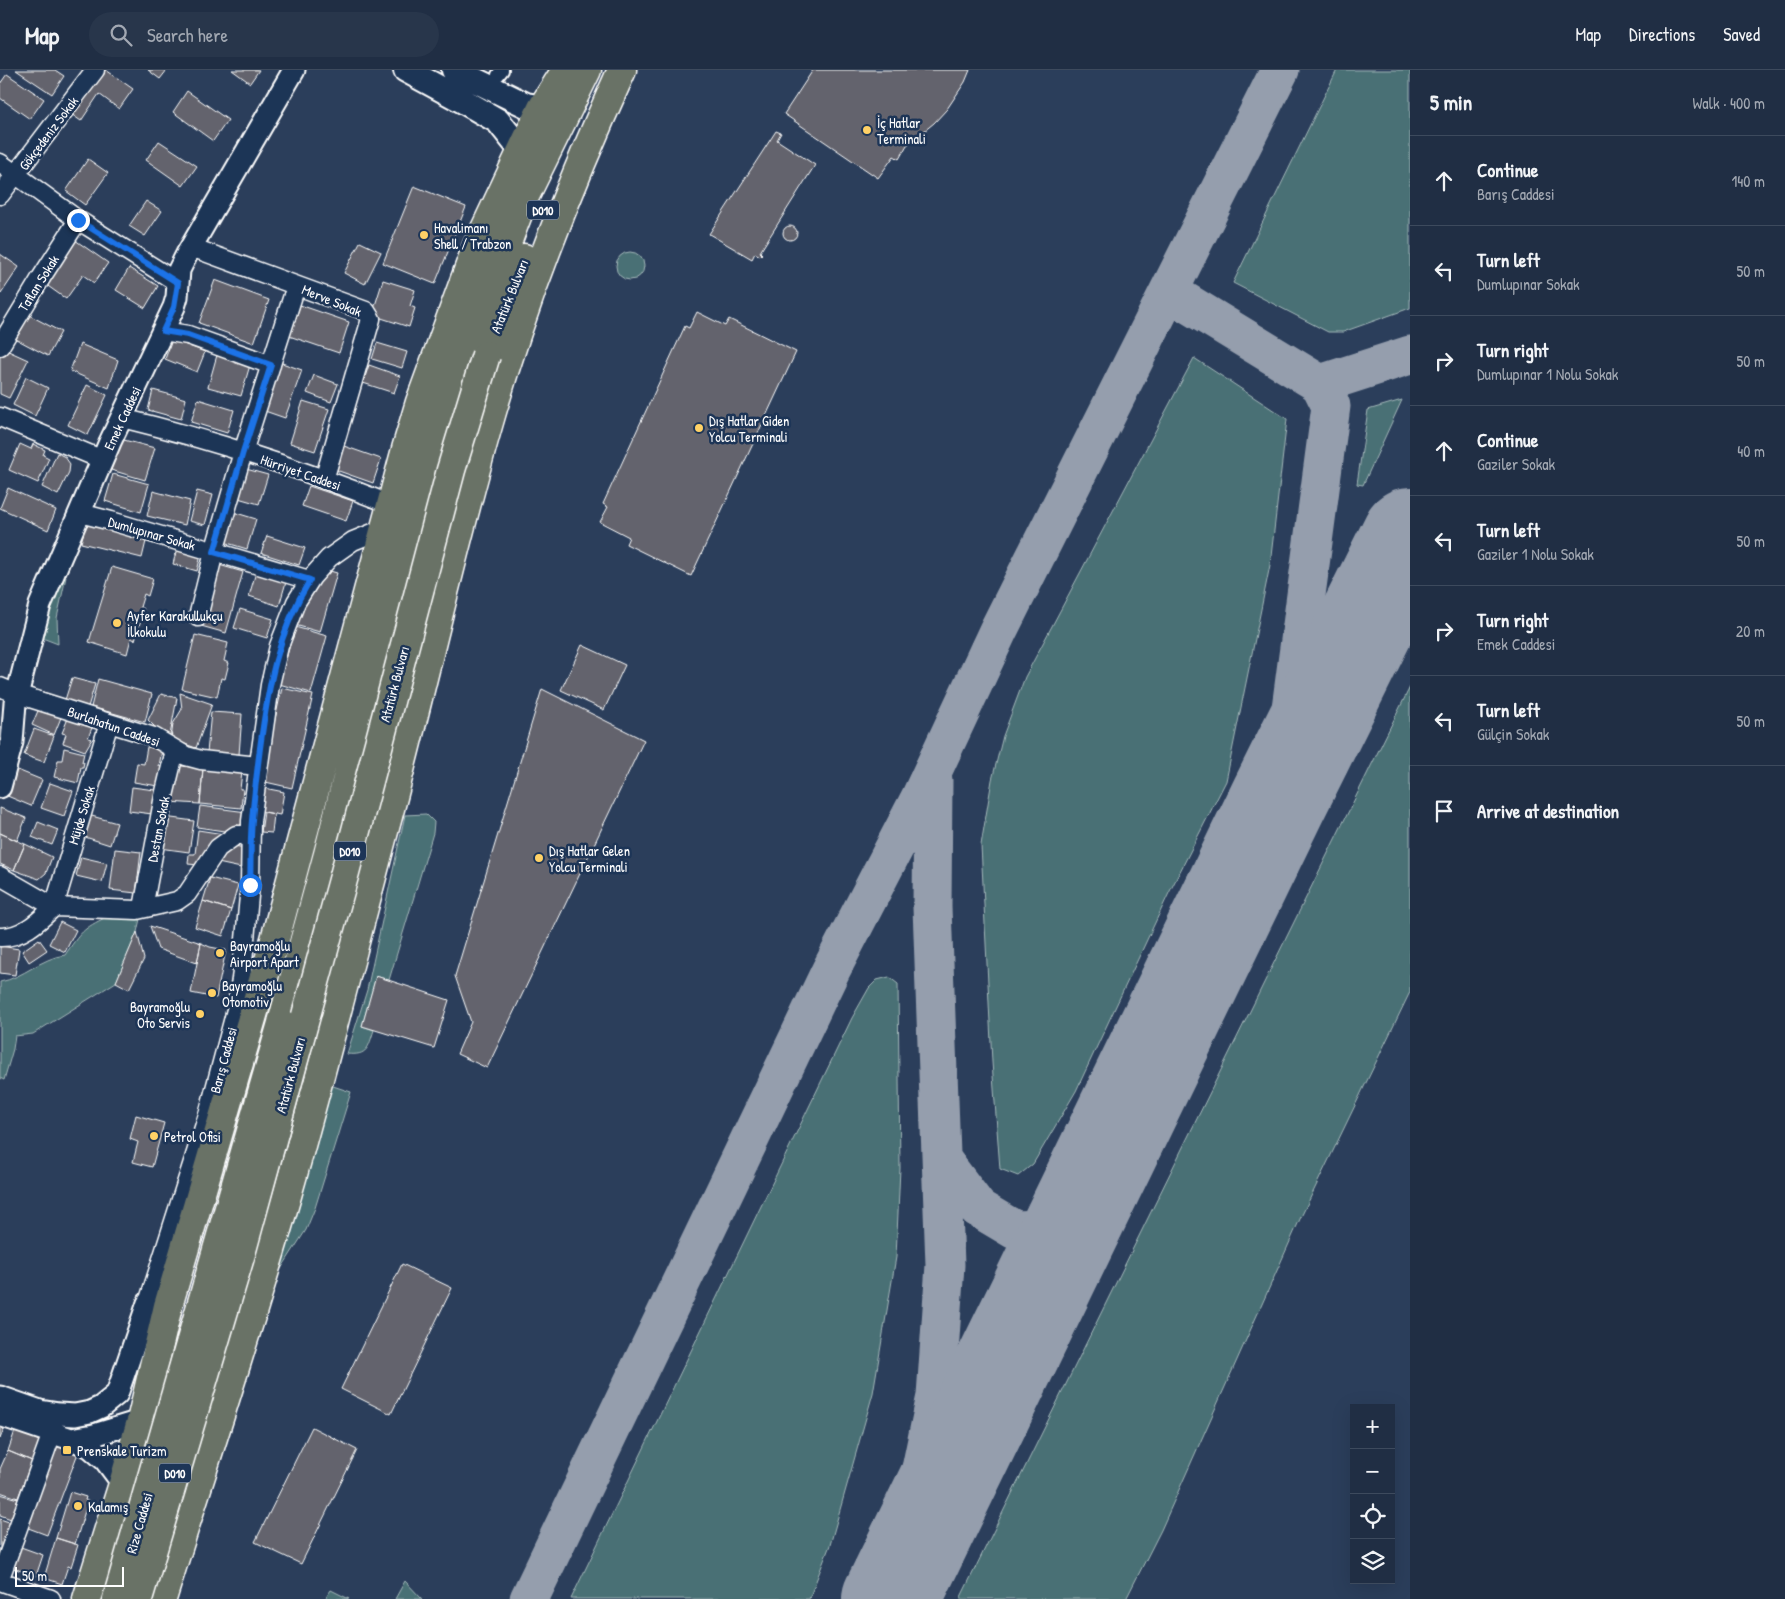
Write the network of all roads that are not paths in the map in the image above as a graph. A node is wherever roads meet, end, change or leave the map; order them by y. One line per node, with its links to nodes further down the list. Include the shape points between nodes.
1 (95, 70): 12 (street, Gökçedeniz Sokak)
2 (294, 70): 15 (street, Emek Caddesi)
3 (406, 70): 10 (main road, via 498,121)
4 (454, 70): 9 (main road, via 526,104)
5 (566, 70): 9 (highway)
6 (586, 70): 20 (highway, Atatürk Bulvarı / D010, via 524,198)
7 (611, 70): 20 (highway, Atatürk Bulvarı / D010)
8 (622, 70): 43 (highway, via 534,281 492,411 454,546 400,770 321,1070)
9 (542, 108): 10 (highway)
10 (521, 150): 28 (highway, via 477,246 431,372)
11 (0, 163): 12 (street)
12 (16, 175): 13 (street, Gökçedeniz Sokak); 14 (street)
13 (0, 195)
14 (78, 220): 16 (street); 19 (street, Taflan Sokak)
15 (191, 247): 16 (street, Emek Caddesi, via 179,270); 17 (street, Merve Sokak)
16 (178, 283): 18 (street, Emek Caddesi, via 174,307)
17 (296, 286): 21 (street); 26 (street, Merve Sokak, via 366,311 371,319)
18 (163, 331): 21 (street, via 188,335); 23 (street, Emek Caddesi)
19 (0, 346)
20 (476, 353): 44 (highway, Atatürk Bulvarı / D010, bridge, via 418,497)
21 (271, 365): 24 (street)
22 (0, 417): 25 (street)
23 (122, 418): 24 (street, Hürriyet Caddesi); 25 (street, Emek Caddesi)
24 (243, 452): 26 (street, Hürriyet Caddesi); 29 (street)
25 (103, 460): 27 (street, Emek Caddesi)
26 (324, 480): 28 (street, Hürriyet Caddesi)
27 (80, 513): 29 (street, Dumlupınar Sokak); 32 (street, Emek Caddesi, via 40,605)
28 (388, 516): 30 (street, Barış Caddesi, via 329,558); 42 (highway, via 271,952)
29 (214, 552): 30 (street, Dumlupınar Sokak); 31 (street)
30 (310, 580): 35 (street, Barış Caddesi, via 296,602 279,646)
31 (198, 617)
32 (8, 691): 33 (street, Burlahatun Caddesi); 36 (street, Emek Caddesi, via 12,742)
33 (109, 723): 34 (street, Burlahatun Caddesi, via 154,737); 39 (street, Müjde Sokak)
34 (175, 750): 35 (street, Burlahatun Caddesi, via 201,760); 40 (street, Destan Sokak)
35 (258, 766): 37 (street, Barış Caddesi)
36 (0, 787)
37 (251, 835): 40 (street, via 236,835 218,848 187,894 176,901); 42 (street, Barış Caddesi, via 250,885 237,1006)
38 (0, 876): 39 (street)
39 (54, 907): 40 (street); 41 (street, via 42,920 19,933)
40 (144, 908)
41 (0, 937)
42 (160, 1313): 44 (street); 44 (street, via 180,1315); 45 (highway); 47 (street, via 117,1394 101,1407 74,1415 40,1411)
43 (250, 1318): 44 (street); 46 (highway)
44 (202, 1330): 56 (highway, Rize Caddesi / D010, bridge); 57 (highway, Rize Caddesi / D010, bridge)
45 (150, 1384): 48 (highway, via 159,1398); 50 (highway)
46 (228, 1388): 48 (street); 58 (highway)
47 (0, 1397)
48 (175, 1408): 50 (street)
49 (0, 1415): 51 (street)
50 (141, 1421): 51 (street, via 94,1435); 52 (highway)
51 (62, 1436): 52 (street, via 90,1447 105,1460); 53 (street)
52 (123, 1484): 55 (highway)
53 (0, 1580): 54 (street)
54 (50, 1599)
55 (87, 1599)
56 (117, 1599)
57 (138, 1599)
58 (162, 1599)

